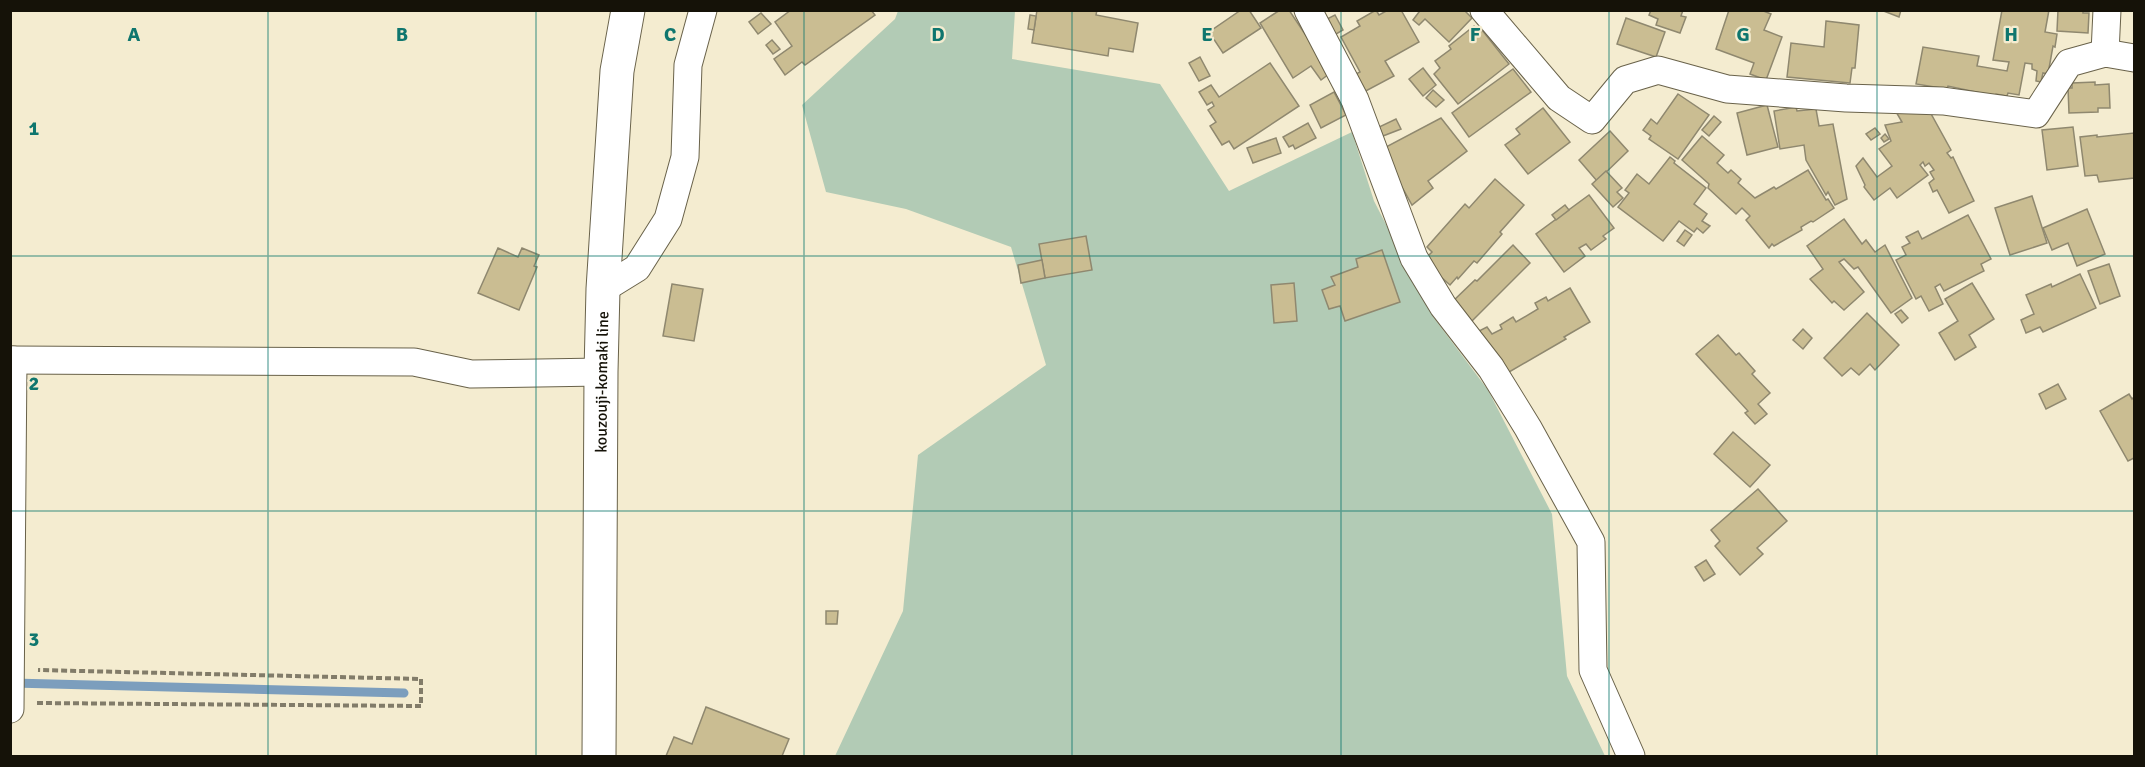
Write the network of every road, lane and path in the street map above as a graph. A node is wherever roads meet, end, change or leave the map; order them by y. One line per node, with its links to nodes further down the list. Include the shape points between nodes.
1 (628, 10): 8 (main road, kouzouji-komaki line, via 617,72)
2 (703, 10): 8 (street, via 688,65 685,157 668,219 637,268)
3 (1308, 10): 15 (street, via 1355,100 1414,258 1443,306 1491,368 1591,542 1593,670)
4 (1484, 10): 6 (street, via 1559,98 1592,120 1625,80 1658,70 1727,89 1943,101 2036,114 2069,63)
5 (2107, 10): 6 (street)
6 (2105, 53): 7 (street)
7 (2134, 58)
8 (603, 289): 10 (main road, kouzouji-komaki line)
9 (12, 360): 10 (street, via 414,362 471,374); 11 (street)
10 (601, 372): 14 (main road, kouzouji-komaki line)
11 (10, 670): 12 (street); 12 (path, via 421,680 421,706)
12 (10, 703): 13 (street)
13 (10, 709)
14 (598, 756)
15 (1631, 756)

